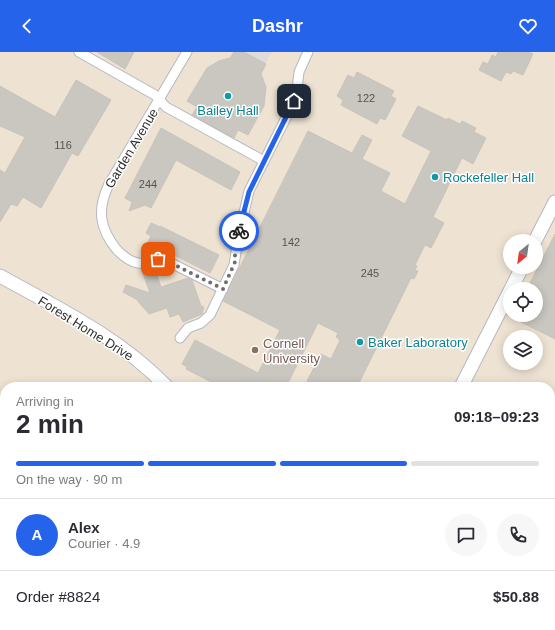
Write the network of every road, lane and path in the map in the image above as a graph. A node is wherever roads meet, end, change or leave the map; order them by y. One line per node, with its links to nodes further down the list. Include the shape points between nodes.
1 (79, 52): 4 (street, via 155,95)
2 (187, 52): 4 (street, Garden Avenue)
3 (308, 52): 5 (street, via 299,72 296,98)
4 (160, 101): 5 (street, via 166,107); 9 (street, Garden Avenue, via 106,190 102,204 103,227 112,244 128,259 141,263 165,260)
5 (264, 161): 9 (street, via 246,200 235,262)
6 (555, 202): 7 (street)
7 (539, 234)
8 (0, 276): 12 (street, Forest Home Drive, via 107,338 136,358)
9 (223, 289): 11 (street, via 210,316 188,328)
10 (503, 304): 13 (street)
11 (180, 338)
12 (162, 382)
13 (464, 382)

